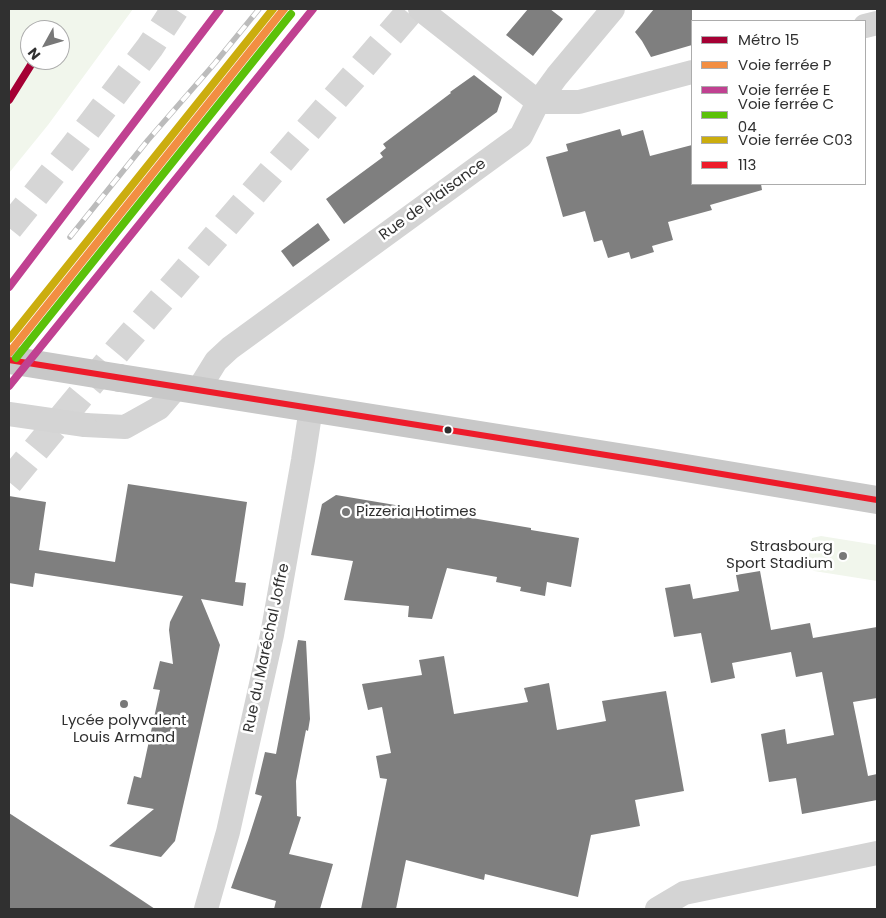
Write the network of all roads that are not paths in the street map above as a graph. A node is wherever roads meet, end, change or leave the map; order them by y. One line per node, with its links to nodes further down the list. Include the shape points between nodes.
1 (613, 9): 4 (street, Rue de Plaisance)
2 (423, 11): 4 (street)
3 (691, 72): 4 (street, via 579,102)
4 (538, 102): 6 (street, Rue de Plaisance, via 521,136 230,348)
5 (9, 360): 6 (main road, bridge)
6 (187, 389): 7 (main road); 8 (street, Rue de Plaisance, bridge, via 125,427)
7 (311, 408): 9 (main road); 11 (street, Rue du Maréchal Joffre, via 272,635 228,832)
8 (9, 414)
9 (877, 500)
10 (877, 853): 12 (street, via 684,893)
11 (206, 909)
12 (657, 909)

